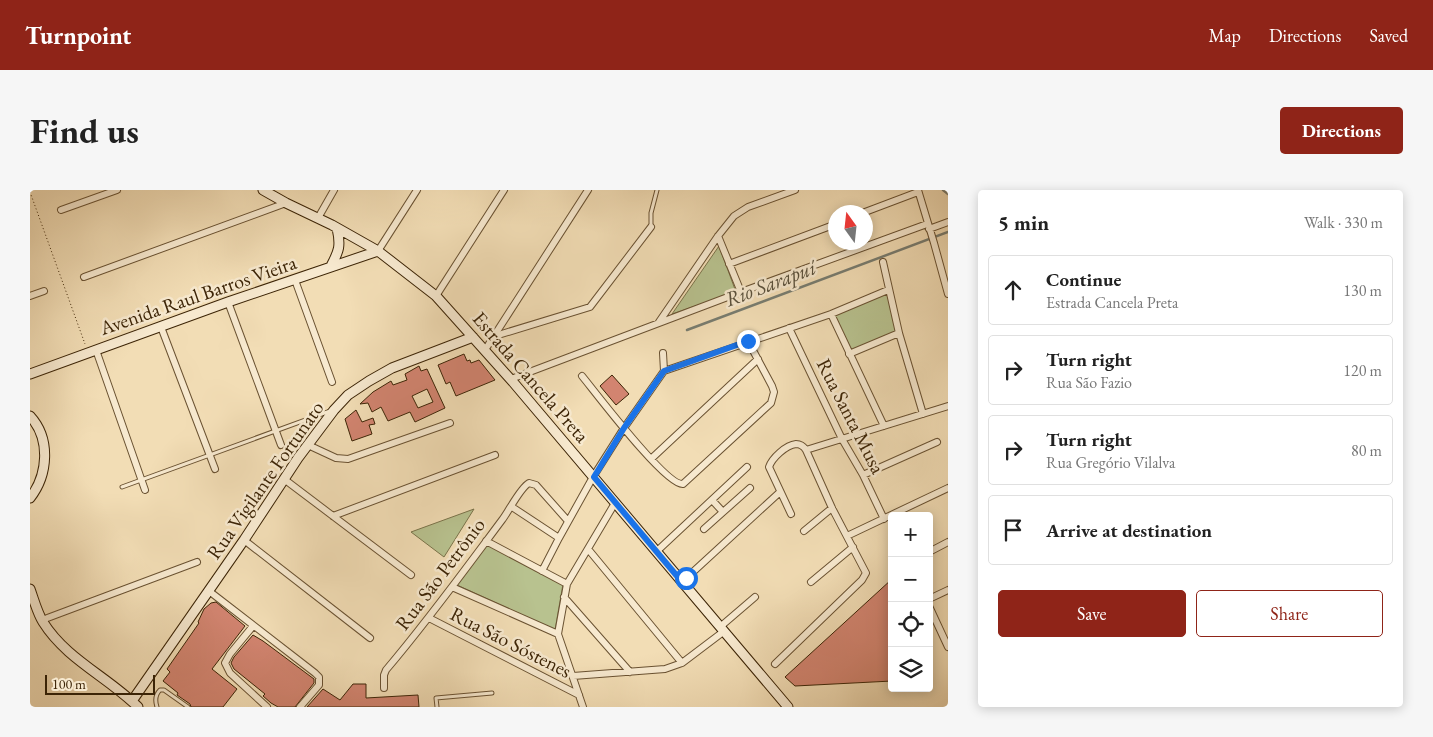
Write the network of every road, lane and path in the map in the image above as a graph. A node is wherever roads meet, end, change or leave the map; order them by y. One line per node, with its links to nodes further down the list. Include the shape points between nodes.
1 (117, 190): 13 (street)
2 (263, 190): 11 (street, Estrada Cancela Preta)
3 (334, 190): 14 (street)
4 (417, 190): 21 (street)
5 (504, 190): 33 (street)
6 (657, 190): 16 (lane)
7 (795, 190): 20 (street, via 740,212)
8 (585, 191): 40 (street)
9 (918, 191): 12 (street); 19 (street)
10 (30, 192): 44 (path)
11 (286, 203): 14 (street, Estrada Cancela Preta); 26 (street)
12 (873, 209)
13 (61, 210)
14 (318, 218): 18 (street, Estrada Cancela Preta)
15 (948, 222): 19 (street)
16 (651, 227): 40 (street, via 590,307)
17 (828, 227): 23 (street)
18 (337, 228): 21 (street, Estrada Cancela Preta); 24 (street, via 339,247)
19 (929, 228): 25 (street); 30 (street)
20 (718, 236): 23 (street); 36 (street)
21 (378, 251): 24 (street, Avenida Raul Barros Vieira); 33 (street, Estrada Cancela Preta)
22 (883, 262): 28 (street)
23 (729, 264): 30 (street)
24 (331, 266): 27 (street, Avenida Raul Barros Vieira)
25 (945, 276): 31 (street)
26 (84, 277)
27 (295, 280): 34 (street, Avenida Raul Barros Vieira); 52 (street)
28 (888, 290): 35 (street); 39 (street)
29 (44, 291): 32 (street)
30 (741, 292): 36 (street)
31 (948, 294)
32 (30, 296)
33 (436, 296): 41 (street, Estrada Cancela Preta)
34 (228, 302): 37 (street, Avenida Raul Barros Vieira); 60 (street)
35 (831, 314): 38 (street); 46 (street)
36 (658, 323): 51 (street)
37 (161, 327): 44 (street, Avenida Raul Barros Vieira); 67 (street)
38 (790, 328): 42 (street); 61 (street, Rua Santa Musa)
39 (899, 333): 46 (street); 55 (street)
40 (495, 336): 43 (street)
41 (474, 337): 43 (street, Estrada Cancela Preta); 54 (street, Rua Vigilante Fortunato, via 392,368 348,395)
42 (748, 341): 47 (street); 48 (street)
43 (485, 350): 51 (street, Estrada Cancela Preta)
44 (92, 351): 49 (street, Avenida Raul Barros Vieira); 73 (street)
45 (663, 354): 48 (street)
46 (849, 354): 58 (street)
47 (758, 359): 68 (street); 68 (street, via 772,386 771,403 687,482 676,483)
48 (664, 371): 59 (street)
49 (30, 374)
50 (582, 376): 59 (street)
51 (511, 379): 72 (street, Estrada Cancela Preta)
52 (332, 382)
53 (948, 406): 55 (street)
54 (334, 410): 60 (lane); 64 (street, Rua Vigilante Fortunato)
55 (923, 414): 58 (street)
56 (30, 416): 80 (street, via 42,436 45,456 42,476)
57 (450, 423): 64 (street, via 348,459 336,458)
58 (884, 426): 61 (street)
59 (624, 428): 68 (street); 72 (street)
60 (275, 430): 63 (street); 67 (lane)
61 (842, 439): 65 (street); 71 (street, Rua Santa Musa)
62 (937, 442): 71 (street)
63 (281, 445)
64 (308, 445): 74 (street, Rua Vigilante Fortunato)
65 (806, 450): 79 (street, via 797,444 771,462 770,472); 84 (street)
66 (495, 455): 87 (street)
67 (210, 456): 70 (street); 73 (lane)
68 (651, 459)
69 (747, 467): 81 (street)
70 (215, 469)
71 (863, 475): 88 (street, Rua Santa Musa)
72 (594, 477): 82 (street, Estrada Cancela Preta); 89 (street)
73 (142, 479): 75 (lane); 78 (street)
74 (284, 479): 87 (street); 94 (street, Rua Vigilante Fortunato)
75 (122, 487)
76 (750, 488): 85 (street)
77 (948, 488): 88 (street)
78 (145, 490)
79 (780, 492): 86 (street); 104 (street)
80 (30, 498)
81 (712, 500): 85 (street); 100 (street)
82 (615, 502): 98 (street); 100 (street, Estrada Cancela Preta)
83 (512, 507): 89 (street, Rua São Petrônio, via 529,483 536,485); 93 (street); 95 (street, Rua São Petrônio)
84 (832, 508): 91 (street); 92 (street)
85 (723, 512): 90 (street)
86 (791, 514)
87 (333, 516): 103 (street)
88 (884, 519): 92 (street)
89 (568, 521): 93 (street)
90 (704, 529)
91 (804, 532)
92 (847, 536): 97 (street)
93 (559, 538): 102 (street)
94 (244, 540): 110 (street, Rua Vigilante Fortunato); 120 (street)
95 (486, 541): 102 (street); 107 (street, Rua São Petrônio)
96 (948, 542): 99 (street)
97 (853, 547): 105 (street); 123 (street, via 865,569 865,577)
98 (588, 549): 106 (street); 122 (street)
99 (933, 550)
100 (656, 552): 104 (street, Estrada Cancela Preta)
101 (197, 562): 116 (street)
102 (542, 571): 106 (street)
103 (411, 575)
104 (682, 582): 118 (street, Estrada Cancela Preta)
105 (811, 582)
106 (567, 584): 111 (street)
107 (452, 586): 115 (street, Rua São Petrônio); 119 (street)
108 (30, 589): 116 (street)
109 (948, 590): 113 (street)
110 (209, 591): 117 (street); 129 (street, Rua Vigilante Fortunato)
111 (564, 597): 119 (street); 124 (street)
112 (755, 597): 118 (street)
113 (933, 597)
114 (933, 615): 121 (street)
115 (429, 618): 126 (street, Rua São Petrônio, via 386,670); 128 (street, Rua São Sóstenes)
116 (42, 620): 129 (street, via 68,651)
117 (253, 626): 132 (street, via 226,663 230,673); 133 (street, via 318,677 319,685)
118 (722, 629): 122 (street); 136 (street, Estrada Cancela Preta)
119 (558, 634): 125 (street)
120 (370, 638)
121 (948, 647)
122 (682, 663): 124 (street, via 666,669)
123 (775, 664)
124 (630, 672): 125 (street)
125 (573, 676): 128 (street)
126 (384, 688)
127 (492, 693): 134 (lane, via 436,698)
128 (579, 696): 135 (street)
129 (135, 704)
130 (157, 707): 131 (lane, via 155,702 160,690)
131 (188, 707)
132 (267, 707)
133 (300, 707)
134 (437, 707)
135 (583, 707)
136 (788, 707)

